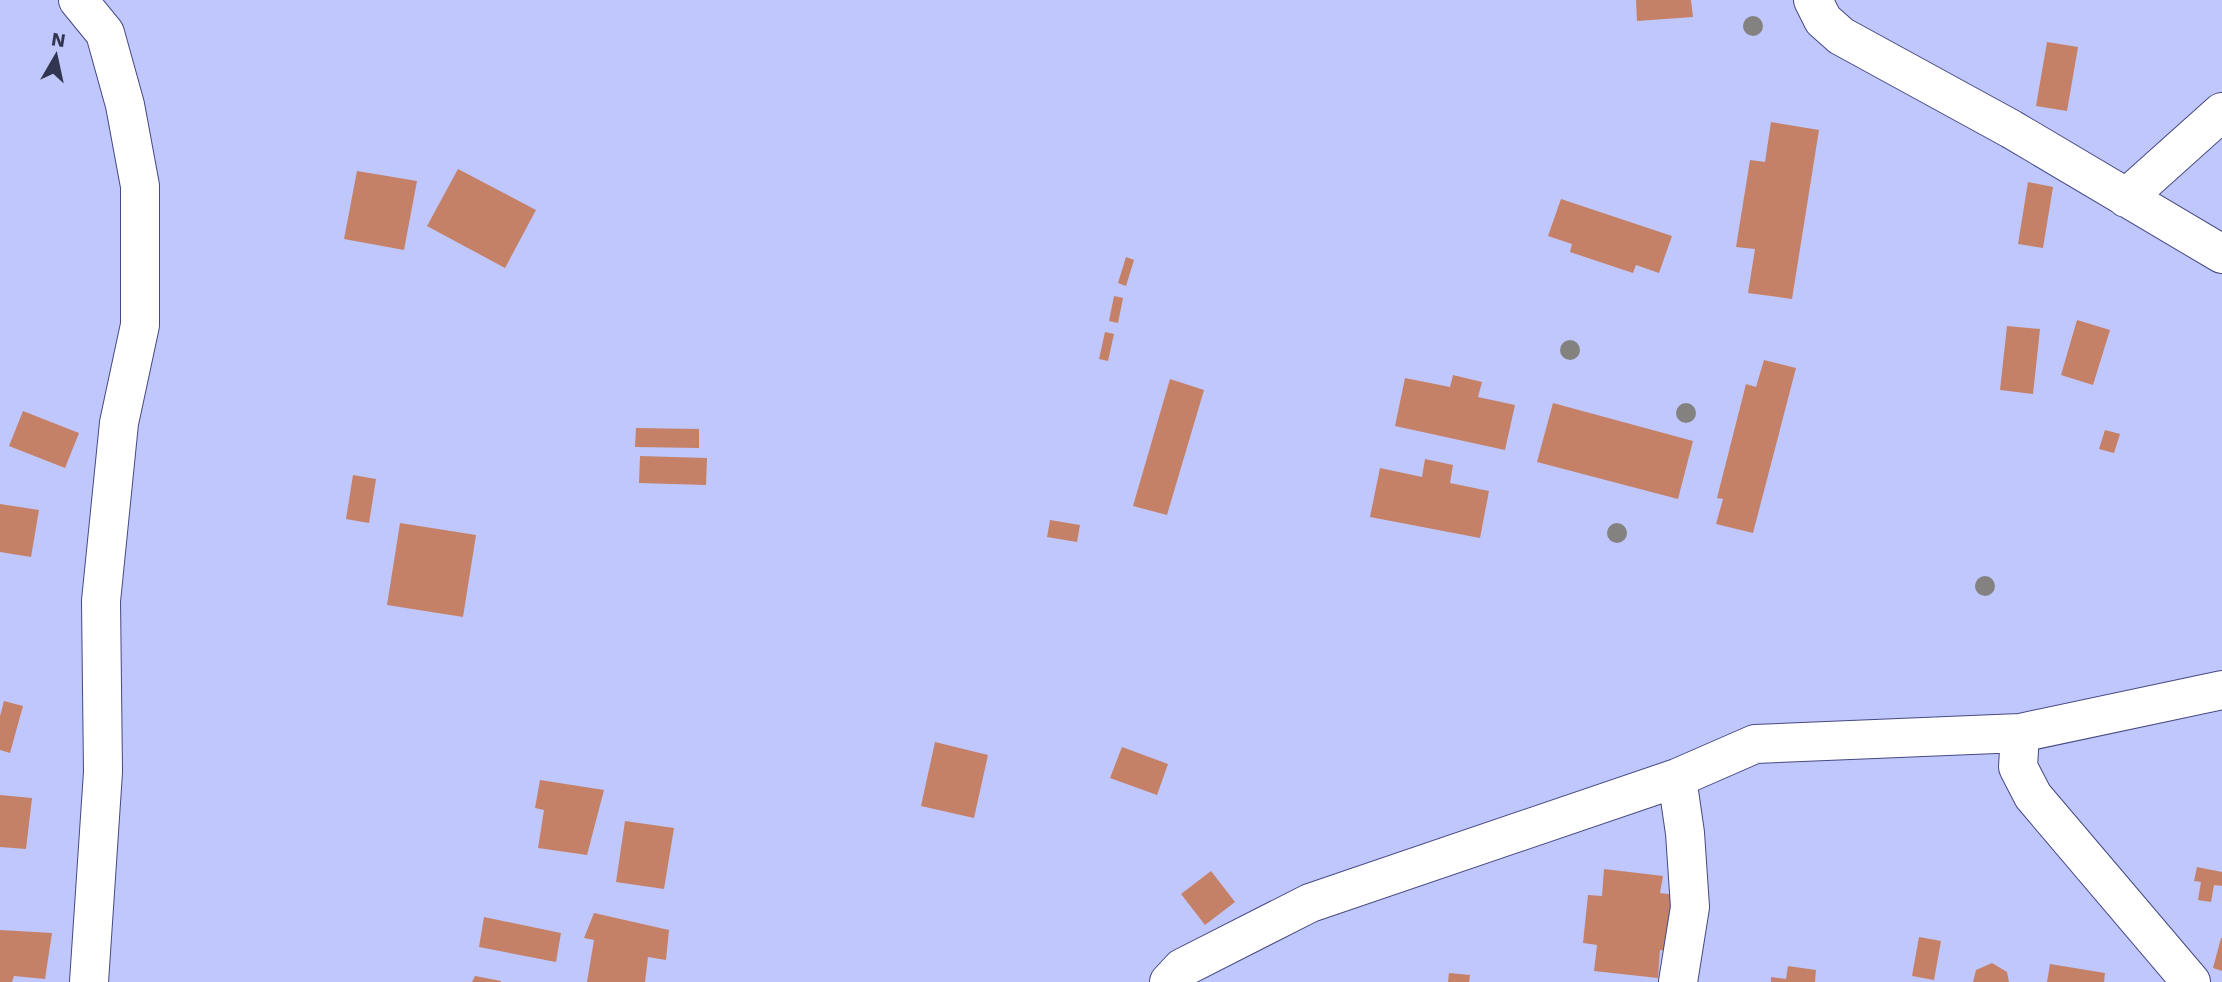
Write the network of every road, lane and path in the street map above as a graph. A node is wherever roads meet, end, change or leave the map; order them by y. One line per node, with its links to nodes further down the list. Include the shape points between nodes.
1 (78, 0): 9 (street, via 104,33 125,105 140,186 140,325 119,423 101,601 103,772)
2 (1813, 0): 4 (street, via 1823,20 1841,36)
3 (2222, 112): 4 (street)
4 (2126, 198): 5 (street)
5 (2222, 254)
6 (2222, 690): 7 (street)
7 (2020, 733): 8 (street, via 1755,744); 12 (street, via 2018,767 2034,796)
8 (1677, 778): 10 (street, via 1310,903 1182,968); 11 (street, via 1690,907)
9 (89, 982)
10 (1169, 982)
11 (1678, 982)
12 (2191, 982)

